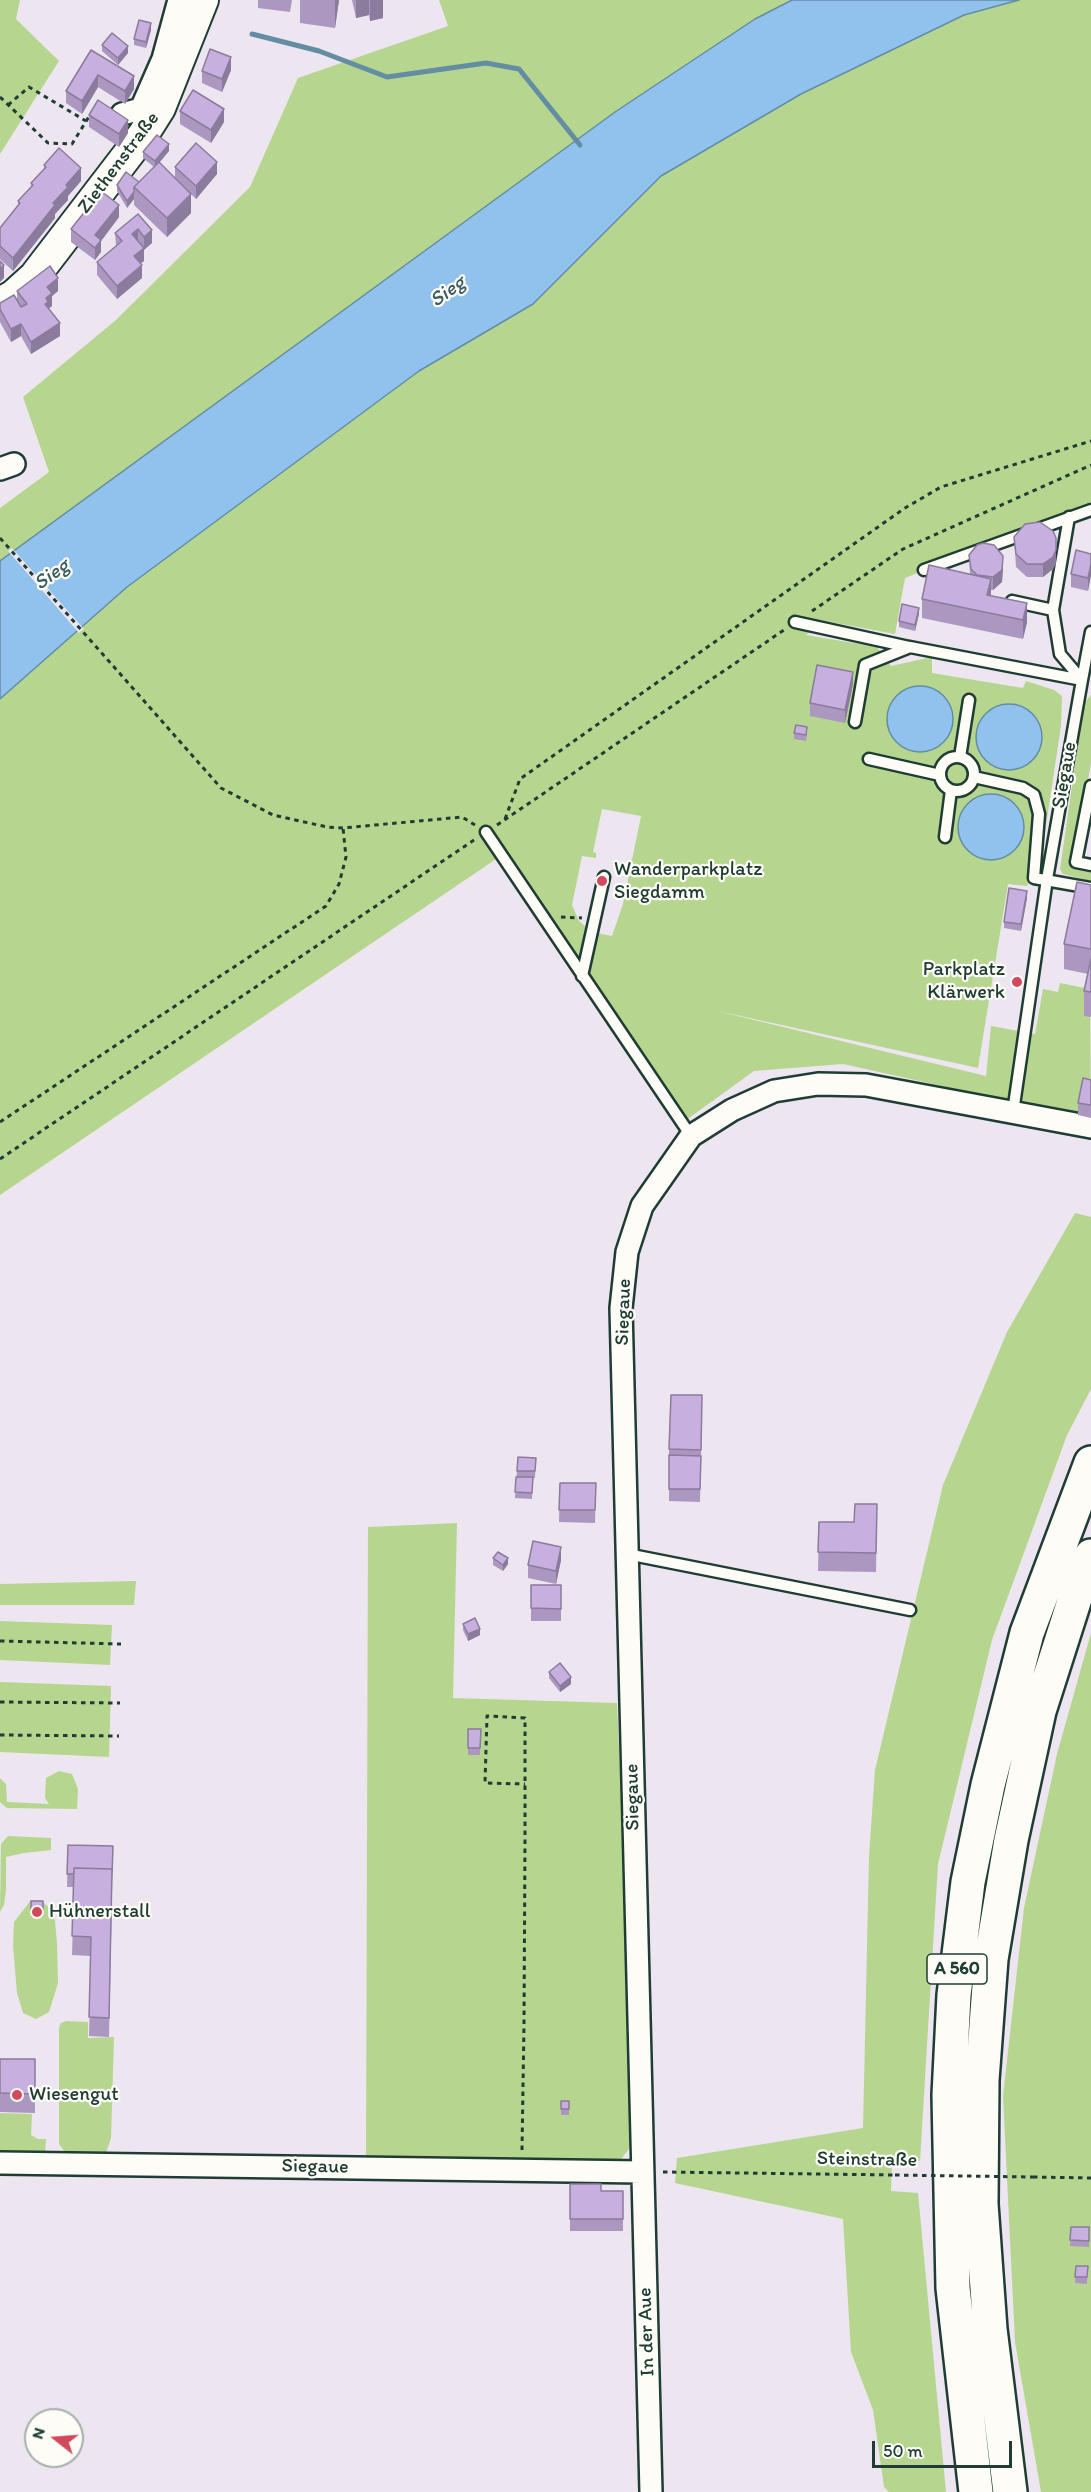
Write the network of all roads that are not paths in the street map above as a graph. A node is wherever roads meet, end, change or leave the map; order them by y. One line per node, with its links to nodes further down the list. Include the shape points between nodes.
1 (193, 2): 2 (street, via 141,109); 3 (main road, Ziethenstraße, via 160,108 144,135 34,278)
2 (122, 114)
3 (0, 303)
4 (1091, 510): 5 (lane)
5 (1069, 518): 6 (lane); 8 (lane)
6 (924, 570)
7 (1002, 599): 8 (lane)
8 (1053, 610): 12 (lane, via 1060,654)
9 (795, 622): 11 (lane)
10 (1091, 632): 12 (lane, Siegaue)
11 (910, 647): 12 (lane); 14 (lane, via 865,665)
12 (1086, 676): 25 (lane, Siegaue)
13 (969, 700): 15 (lane)
14 (855, 722)
15 (960, 757): 17 (lane, via 950,758 942,765); 18 (lane, via 971,764)
16 (869, 759): 17 (lane)
17 (940, 775): 20 (lane)
18 (974, 777): 20 (lane, via 961,791); 25 (lane, via 1023,788 1034,795 1039,814 1034,878)
19 (1091, 786): 23 (lane, via 1076,862)
20 (951, 790): 22 (lane)
21 (486, 832): 27 (lane)
22 (945, 837)
23 (1091, 865)
24 (604, 877): 27 (lane)
25 (1047, 879): 26 (lane); 28 (lane, Siegaue)
26 (1091, 888)
27 (582, 976): 30 (lane)
28 (1013, 1112): 29 (street, Siegaue); 30 (street, Siegaue, via 866,1085 818,1084 774,1091 732,1110)
29 (1091, 1127)
30 (691, 1136): 32 (street, Siegaue, via 642,1206 627,1252 621,1308)
31 (1091, 1463): 38 (highway, A 560, via 1027,1633 968,1882 954,1995 949,2095 952,2288)
32 (627, 1554): 34 (lane); 36 (street, Siegaue)
33 (1091, 1557): 39 (highway, A 560, via 1077,1589 1039,1711 991,1959 982,2080 981,2204 990,2329)
34 (910, 1610)
35 (0, 2163): 36 (street, Siegaue)
36 (642, 2172): 37 (street, In der Aue)
37 (651, 2492)
38 (976, 2492)
39 (1010, 2492)

